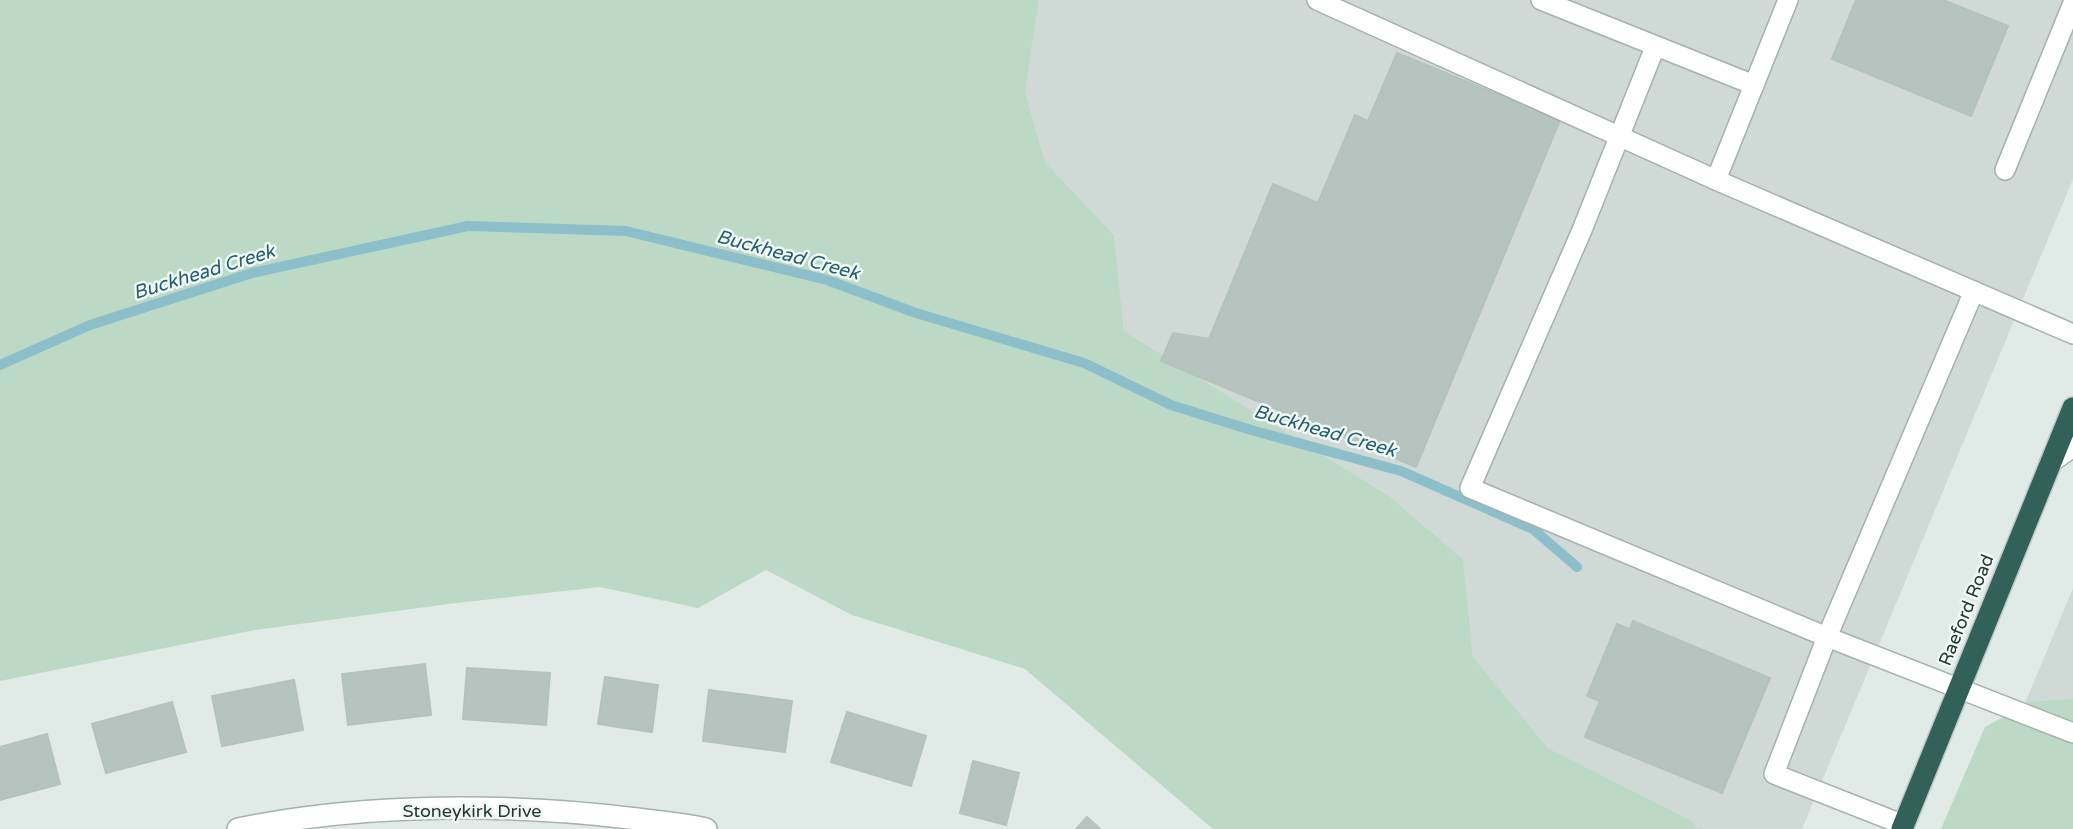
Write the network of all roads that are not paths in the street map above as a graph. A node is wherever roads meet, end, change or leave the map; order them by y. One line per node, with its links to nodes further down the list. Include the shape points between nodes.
1 (1317, 0): 8 (lane)
2 (1541, 0): 6 (lane)
3 (1788, 0): 7 (lane)
4 (2068, 0): 5 (lane)
5 (2073, 2): 9 (lane)
6 (1655, 47): 7 (lane); 8 (lane)
7 (1754, 85): 10 (lane)
8 (1620, 136): 10 (lane); 16 (lane, via 1470,488)
9 (2005, 170)
10 (1716, 180): 11 (lane)
11 (1974, 291): 12 (lane); 16 (lane)
12 (2073, 334)
13 (2073, 408): 15 (highway, Raeford Road)
14 (2073, 447): 15 (lane)
15 (2049, 464): 17 (highway, Raeford Road)
16 (1827, 637): 17 (lane); 19 (lane, via 1774,774)
17 (1959, 688): 18 (lane); 19 (highway, Raeford Road)
18 (2073, 733)
19 (1903, 827)
20 (238, 829): 21 (street, Stoneykirk Drive, via 370,812 480,808 590,813)
21 (706, 829)

